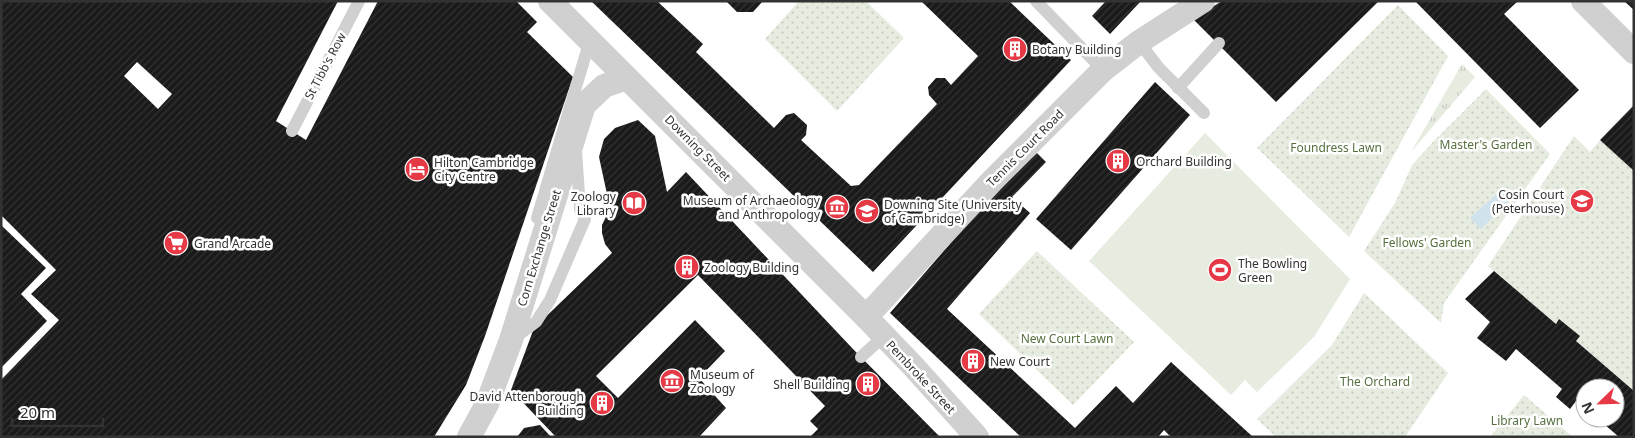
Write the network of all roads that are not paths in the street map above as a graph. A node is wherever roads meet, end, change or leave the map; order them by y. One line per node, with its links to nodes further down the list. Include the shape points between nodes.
1 (359, 1): 14 (lane, St Tibb's Row)
2 (550, 1): 6 (street, Downing Street)
3 (1036, 1): 10 (lane)
4 (1203, 1): 8 (street, Tennis Court Road)
5 (1583, 1): 9 (street)
6 (590, 40): 11 (street, Downing Street); 17 (lane)
7 (1219, 43): 12 (lane)
8 (1143, 47): 10 (street, Tennis Court Road); 12 (lane)
9 (1634, 52)
10 (1103, 70): 16 (street, Tennis Court Road, via 992,181)
11 (627, 78): 15 (street, Corn Exchange Street, via 604,86 584,105); 16 (street, Downing Street)
12 (1178, 88): 13 (lane)
13 (1204, 112)
14 (292, 131)
15 (575, 131): 17 (street, Corn Exchange Street); 17 (lane, via 580,209 585,219 550,300 536,322)
16 (866, 317): 18 (street, Pembroke Street)
17 (511, 330): 20 (street, Corn Exchange Street, via 488,404)
18 (884, 336): 19 (lane); 21 (street, Pembroke Street)
19 (861, 357)
20 (469, 437)
21 (976, 437)

